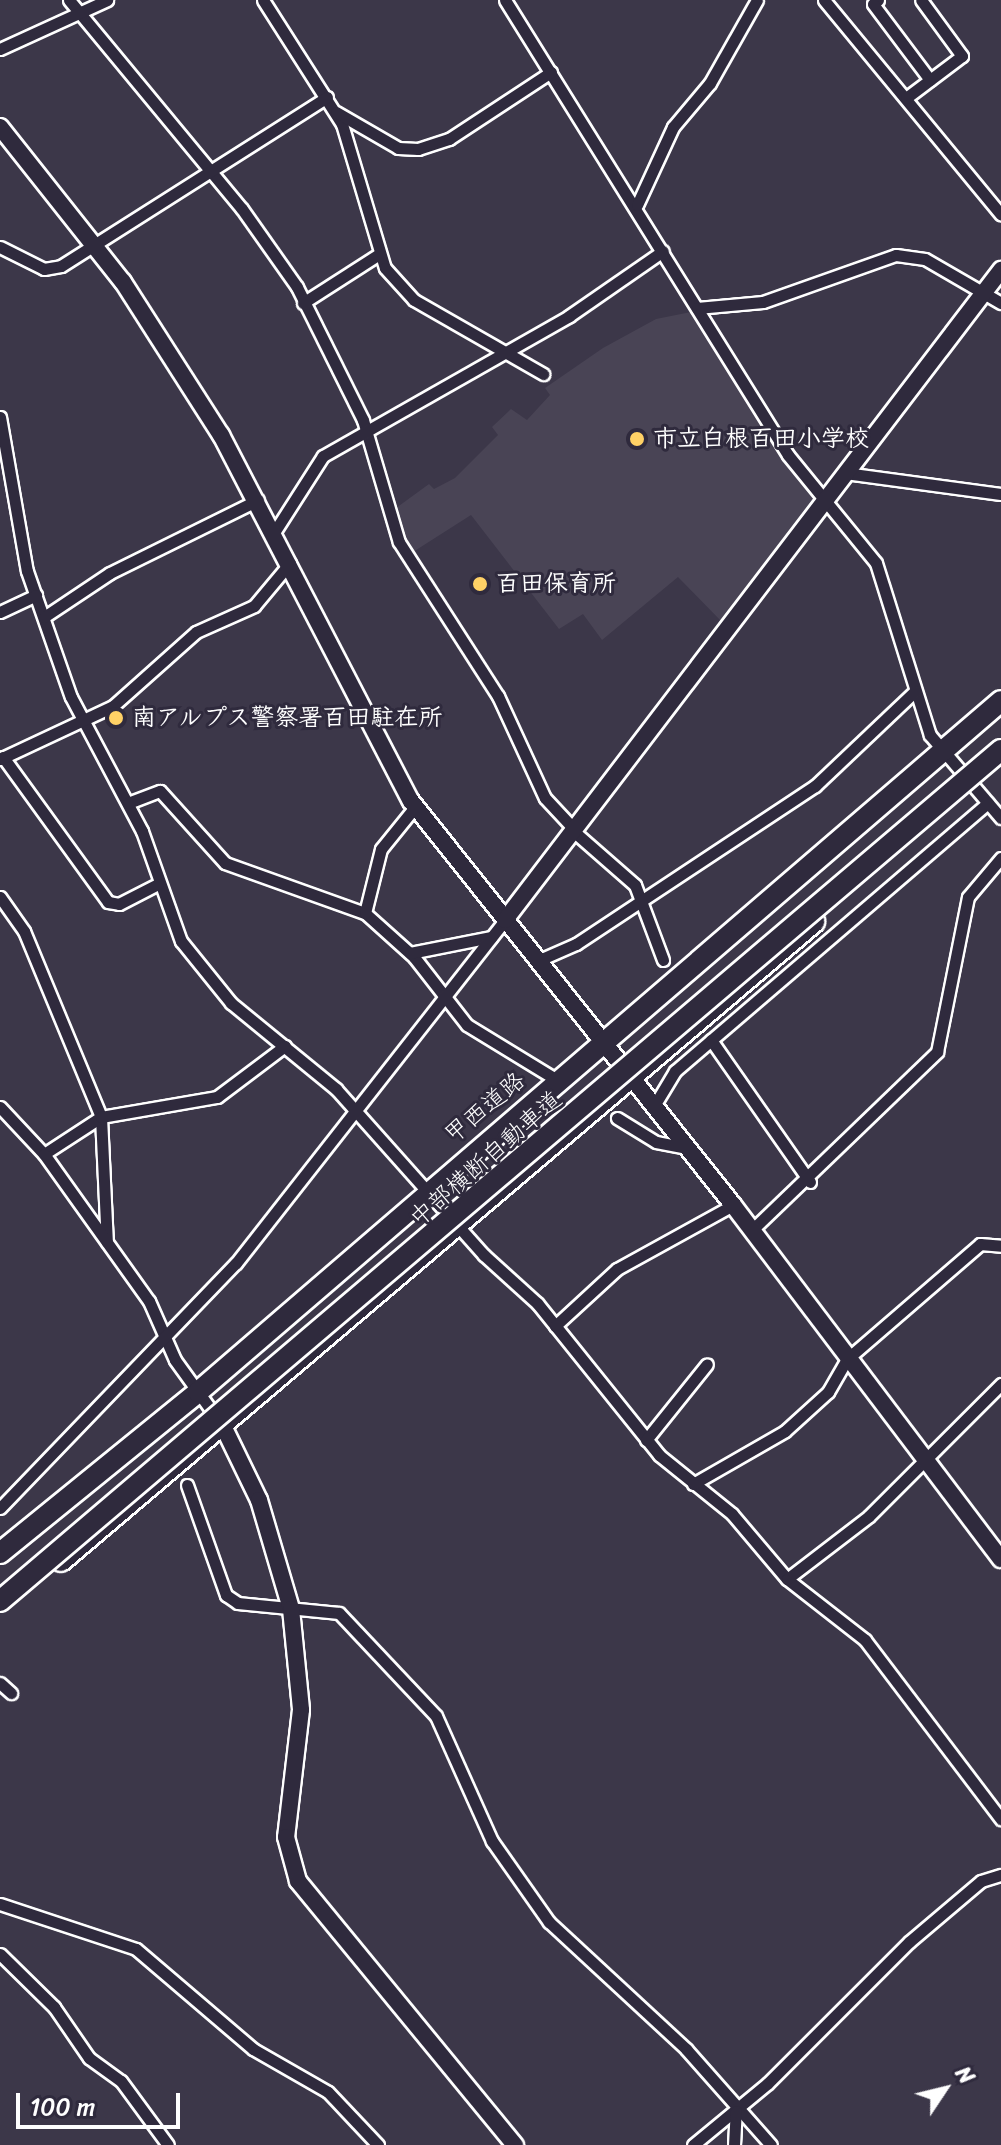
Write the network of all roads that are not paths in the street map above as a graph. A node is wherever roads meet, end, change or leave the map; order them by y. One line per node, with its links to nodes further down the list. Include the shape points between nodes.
1 (69, 0): 9 (street)
2 (107, 0): 9 (street)
3 (263, 0): 13 (street)
4 (505, 0): 11 (street)
5 (757, 0): 18 (street, via 710,83 668,136)
6 (824, 0): 14 (street)
7 (878, 0): 12 (street, via 873,4)
8 (921, 0): 12 (street, via 962,56)
9 (81, 12): 10 (street); 17 (street)
10 (0, 49)
11 (551, 72): 15 (street, via 449,139 418,149 398,148); 18 (street)
12 (930, 80): 14 (street)
13 (327, 97): 15 (street); 17 (street)
14 (906, 98): 19 (street)
15 (335, 112): 23 (street)
16 (0, 127): 20 (street)
17 (212, 172): 20 (street); 26 (street)
18 (637, 205): 22 (street)
19 (1001, 215)
20 (96, 245): 21 (street, via 44,269); 38 (street)
21 (0, 247)
22 (663, 251): 28 (street); 29 (street)
23 (379, 254): 26 (street); 29 (street, via 414,300)
24 (1001, 270): 25 (street)
25 (986, 289): 27 (street); 28 (street, via 925,259 896,255 763,302); 33 (street)
26 (303, 303): 32 (street)
27 (1001, 303)
28 (697, 308): 36 (street, via 796,466)
29 (506, 351): 30 (street); 32 (street)
30 (543, 374)
31 (0, 417): 35 (street)
32 (364, 429): 39 (street, via 323,456); 57 (street, via 399,542 498,696 545,798)
33 (845, 473): 34 (street); 36 (street)
34 (1001, 494)
35 (16, 497): 37 (street); 41 (street)
36 (827, 497): 44 (street, via 876,563); 57 (street)
37 (0, 498)
38 (258, 500): 39 (street); 43 (street, via 110,573)
39 (275, 531): 40 (street)
40 (290, 563): 46 (street, via 254,606 196,632 127,697); 55 (street, via 378,750)
41 (36, 595): 42 (street); 43 (street)
42 (0, 612)
43 (44, 617): 46 (street)
44 (915, 691): 49 (street); 61 (street, via 815,786)
45 (1001, 701): 49 (highway, 甲西道路)
46 (82, 720): 50 (street); 53 (street)
47 (1001, 739): 103 (highway, 中部横断自動車道, bridge, via 121,1494)
48 (1001, 750): 104 (highway, 中部横断自動車道, bridge)
49 (943, 752): 52 (street); 70 (highway, 甲西道路)
50 (2, 758): 59 (street, via 108,902)
51 (1001, 759): 52 (highway)
52 (972, 784): 54 (street); 73 (highway)
53 (128, 803): 59 (street); 62 (street, via 160,791 225,863)
54 (988, 803): 56 (street); 69 (street)
55 (415, 807): 62 (street, via 381,849); 63 (street)
56 (1001, 818)
57 (572, 828): 61 (street); 63 (street)
58 (1001, 858): 81 (street, via 968,897 937,1052)
59 (158, 884): 71 (street, via 171,922 202,969)
60 (0, 897): 77 (street, via 24,931)
61 (644, 898): 66 (street); 67 (street, via 576,944)
62 (365, 913): 65 (street)
63 (505, 920): 64 (street); 67 (street)
64 (491, 937): 65 (street); 68 (street)
65 (410, 953): 68 (street)
66 (663, 960)
67 (537, 961): 70 (street)
68 (446, 995): 72 (street, via 467,1025); 76 (street)
69 (711, 1040): 74 (street, via 675,1071); 81 (street)
70 (602, 1043): 72 (highway, 甲西道路); 73 (street)
71 (285, 1046): 76 (street); 77 (street, via 217,1097)
72 (557, 1080): 82 (highway, 甲西道路)
73 (633, 1080): 74 (street); 84 (highway)
74 (654, 1106): 79 (street)
75 (0, 1107): 80 (street)
76 (356, 1111): 82 (street); 89 (street)
77 (101, 1117): 80 (street); 86 (street)
78 (617, 1118): 79 (street, via 656,1142)
79 (687, 1148): 83 (street)
80 (44, 1154): 86 (street)
81 (810, 1182): 85 (street, via 765,1210)
82 (427, 1191): 84 (street); 93 (highway, 甲西道路)
83 (733, 1205): 85 (street); 88 (street, via 617,1269)
84 (460, 1228): 88 (street); 94 (highway)
85 (752, 1230): 90 (street)
86 (107, 1242): 89 (street, via 149,1301)
87 (1001, 1246): 90 (street, via 980,1244)
88 (555, 1326): 95 (street)
89 (165, 1340): 93 (street); 99 (street)
90 (847, 1359): 96 (street); 97 (street, via 828,1392 785,1431)
91 (707, 1364): 95 (street)
92 (1001, 1384): 96 (street)
93 (198, 1392): 94 (street); 100 (highway, 甲西道路)
94 (224, 1428): 105 (highway); 106 (street, via 259,1500)
95 (646, 1440): 97 (street)
96 (919, 1460): 101 (street); 102 (street, via 869,1516)
97 (693, 1484): 102 (street, via 732,1514)
98 (187, 1485): 106 (street, via 226,1595 238,1603)
99 (0, 1508)
100 (0, 1553)
101 (1001, 1559)
102 (787, 1579): 109 (street, via 865,1640)
103 (0, 1589)
104 (0, 1601)
105 (0, 1609)
106 (291, 1609): 113 (street, via 339,1613 436,1716 492,1841 549,1922 686,2049); 116 (street, via 301,1710 286,1837 298,1881)
107 (0, 1683): 108 (street)
108 (11, 1693)
109 (1001, 1819)
110 (1001, 1875): 113 (street, via 981,1881 909,1942)
111 (0, 1904): 115 (street, via 136,1949 253,2049 328,2092)
112 (0, 1954): 114 (street, via 54,2007 89,2058 127,2088)
113 (736, 2111): 117 (street); 118 (street); 119 (street)
114 (168, 2145)
115 (378, 2145)
116 (515, 2145)
117 (693, 2145)
118 (734, 2145)
119 (771, 2145)

